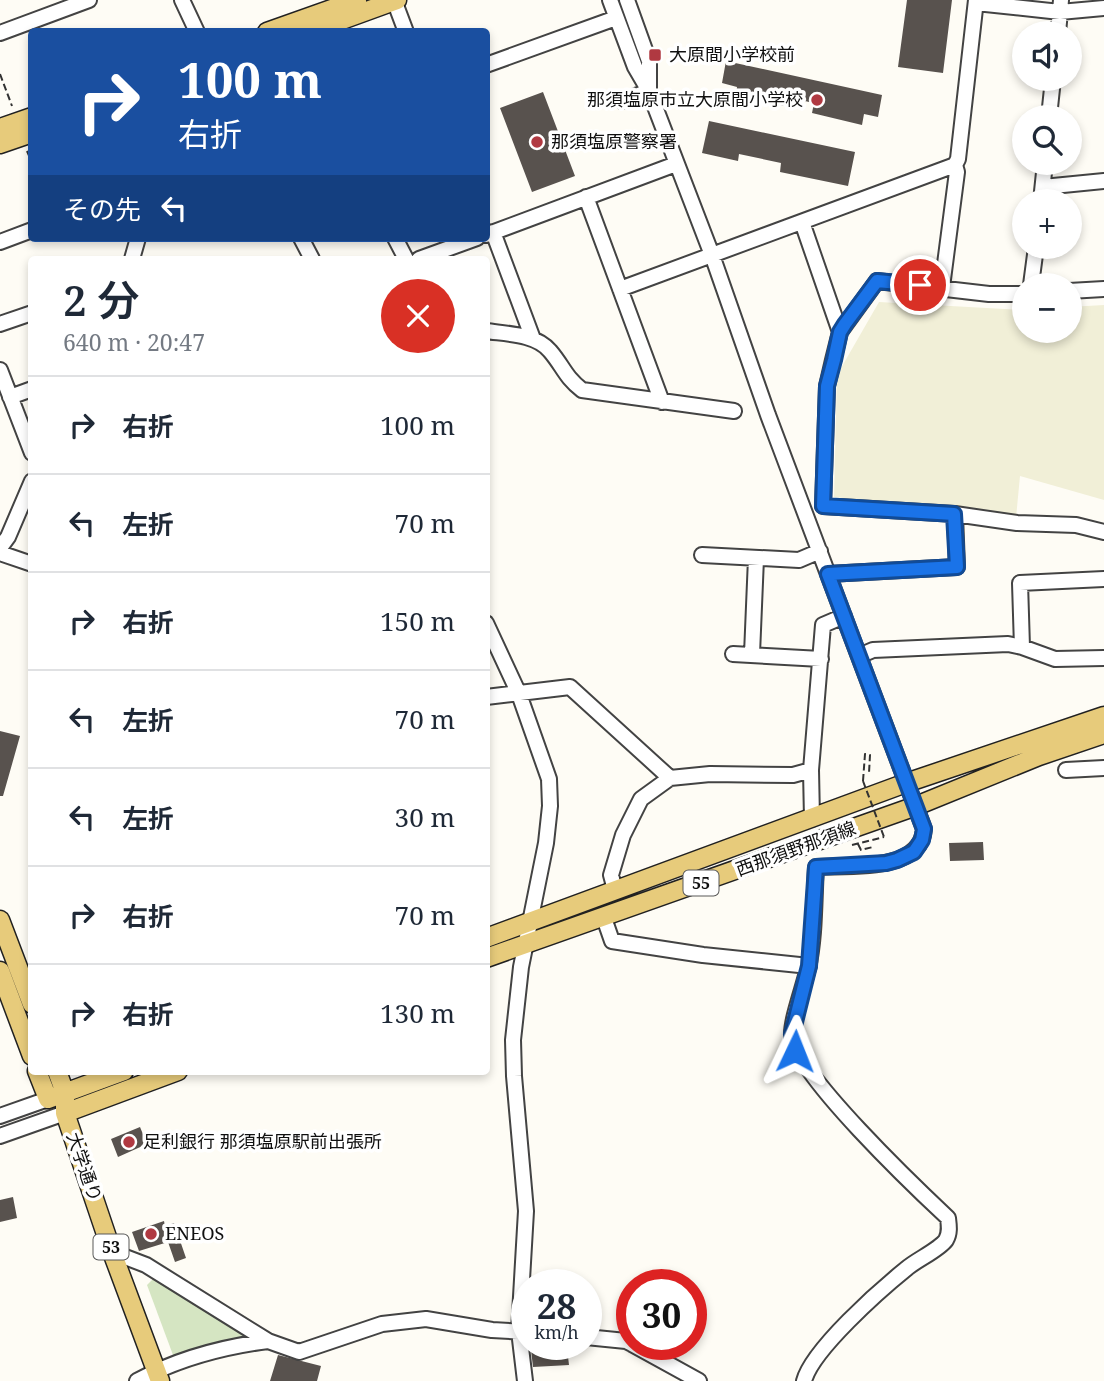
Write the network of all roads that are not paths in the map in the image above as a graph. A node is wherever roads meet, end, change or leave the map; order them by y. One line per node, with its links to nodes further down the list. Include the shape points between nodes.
1 (182, 0): 11 (street)
2 (357, 0): 12 (main road)
3 (395, 0): 13 (main road); 14 (street)
4 (610, 0): 10 (street)
5 (627, 0): 17 (street, via 649,61)
6 (83, 1): 15 (street)
7 (976, 1): 8 (street); 24 (street)
8 (1060, 6): 9 (street)
9 (1104, 8)
10 (616, 18): 16 (street); 17 (street)
11 (195, 28)
12 (278, 28)
13 (320, 28)
14 (405, 28)
15 (0, 33)
16 (490, 64)
17 (649, 91): 18 (street); 23 (street)
18 (622, 101)
19 (28, 118): 20 (main road)
20 (0, 128)
21 (28, 134): 22 (main road)
22 (0, 144)
23 (676, 164): 27 (street); 33 (street)
24 (955, 164): 28 (street); 35 (street)
25 (1104, 181): 26 (street)
26 (1066, 189)
27 (586, 197): 30 (street); 36 (street)
28 (802, 222): 33 (street); 43 (street)
29 (28, 232): 31 (street)
30 (490, 233): 44 (street)
31 (0, 242)
32 (466, 242): 34 (street)
33 (712, 255): 36 (street); 55 (street)
34 (427, 256)
35 (942, 287): 39 (street); 43 (street, via 877,281)
36 (620, 289): 48 (street)
37 (1104, 289): 38 (street)
38 (1082, 290)
39 (1012, 294)
40 (28, 314): 41 (street)
41 (0, 324)
42 (490, 332): 44 (street)
43 (840, 332): 52 (street, via 827,386 823,506)
44 (533, 339): 48 (street, via 549,349 568,380 582,390)
45 (0, 370): 47 (street)
46 (28, 391): 47 (street)
47 (10, 397): 50 (street)
48 (662, 402): 49 (street)
49 (734, 411)
50 (28, 443)
51 (28, 490): 54 (street)
52 (954, 514): 53 (street, via 1076,525); 60 (street, via 957,567)
53 (1104, 532)
54 (0, 548)
55 (820, 551): 58 (street, via 799,560); 60 (street)
56 (0, 553): 59 (street)
57 (702, 555): 58 (street)
58 (756, 558): 66 (street)
59 (28, 563)
60 (828, 574): 62 (street)
61 (1104, 579): 64 (street, via 1020,583)
62 (844, 616): 67 (street); 69 (street, via 823,625)
63 (490, 632): 70 (street)
64 (1022, 648): 67 (street, via 1007,644 873,650); 68 (street, via 1055,659)
65 (733, 654): 66 (street)
66 (752, 654): 69 (street)
67 (859, 656): 78 (street)
68 (1104, 658)
69 (821, 659): 75 (street)
70 (519, 694): 71 (street); 77 (street, via 570,687); 83 (street, via 549,779 546,843)
71 (490, 698)
72 (1104, 716): 78 (main road, 西那須野那須線 / 55)
73 (1104, 734): 79 (main road, 西那須野那須線 / 55)
74 (1104, 768): 76 (street)
75 (811, 770): 77 (street, via 793,775); 80 (street)
76 (1066, 770)
77 (670, 778): 81 (street, via 641,799 623,835 611,876)
78 (906, 783): 79 (street); 80 (main road, 西那須野那須線 / 55)
79 (916, 806): 82 (main road, 西那須野那須線 / 55); 88 (street, via 924,835 906,857 886,863 816,867)
80 (812, 819): 81 (main road, 西那須野那須線 / 55)
81 (615, 890): 83 (main road, 西那須野那須線 / 55)
82 (604, 918): 86 (main road, 西那須野那須線 / 55); 88 (street, via 612,941)
83 (532, 919): 85 (main road, 西那須野那須線 / 55); 86 (street)
84 (0, 920): 90 (main road)
85 (490, 936)
86 (527, 944): 87 (main road, 西那須野那須線 / 55); 102 (street, via 513,1040 526,1212)
87 (490, 957)
88 (809, 966): 111 (street, via 792,1034 795,1051 885,1159 948,1218 949,1228 945,1241 906,1268 827,1343)
89 (0, 971): 91 (main road)
90 (28, 994)
91 (28, 1045)
92 (39, 1075): 97 (main road)
93 (58, 1075): 96 (main road, 大学通り / 53)
94 (113, 1075): 96 (main road)
95 (167, 1075): 98 (main road)
96 (65, 1093): 97 (main road); 98 (main road, 大学通り / 53)
97 (48, 1099): 98 (main road); 99 (street)
98 (65, 1113): 100 (street); 101 (main road, 大学通り / 53)
99 (0, 1116)
100 (0, 1136)
101 (112, 1252): 104 (street, via 146,1265); 107 (main road, 大学通り / 53)
102 (525, 1269)
103 (511, 1331): 104 (street, via 426,1319 383,1324 299,1352)
104 (268, 1341): 107 (street, via 226,1348)
105 (524, 1360): 109 (street)
106 (661, 1360): 110 (street)
107 (158, 1376): 108 (street)
108 (137, 1381)
109 (525, 1381)
110 (699, 1381)
111 (804, 1381)

